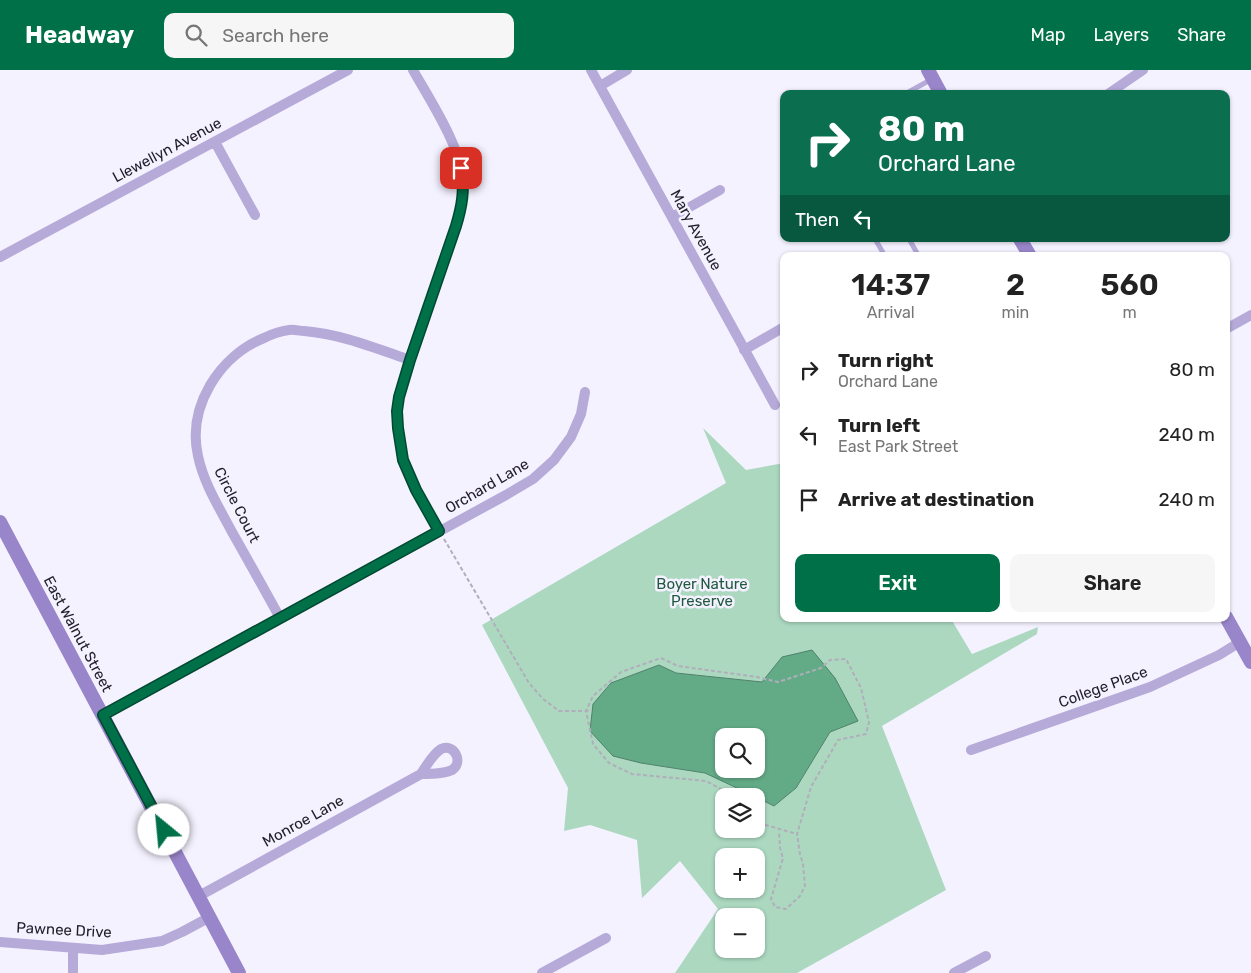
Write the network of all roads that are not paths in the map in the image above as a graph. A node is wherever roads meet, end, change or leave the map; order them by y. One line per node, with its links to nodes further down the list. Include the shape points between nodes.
1 (348, 70): 11 (street, Llewellyn Avenue)
2 (413, 70): 20 (street, via 453,144 463,182 456,226)
3 (591, 70): 7 (street, Mary Avenue)
4 (627, 70): 7 (street)
5 (1143, 70): 10 (street)
6 (930, 74): 8 (lane); 9 (main road)
7 (600, 86): 14 (street, Mary Avenue)
8 (910, 90)
9 (939, 90)
10 (1114, 90)
11 (215, 142): 13 (street); 15 (street, Llewellyn Avenue)
12 (720, 190): 14 (street)
13 (255, 215)
14 (672, 216): 19 (street, Mary Avenue)
15 (0, 257)
16 (1251, 315): 17 (street)
17 (1230, 327)
18 (780, 329): 19 (street)
19 (744, 350): 22 (street, Mary Avenue)
20 (410, 360): 24 (street, via 397,411 401,451 408,474); 25 (street, Circle Court, via 346,338 290,330 271,334 238,352 223,366 204,396 195,430 206,484)
21 (586, 392): 24 (street, Orchard Lane, via 571,437 554,460 533,479)
22 (775, 405)
23 (0, 522): 29 (main road, East Walnut Street)
24 (439, 531): 25 (street, Orchard Lane)
25 (280, 618): 29 (street, Orchard Lane)
26 (1229, 622): 27 (main road)
27 (1240, 642): 28 (main road); 30 (street, College Place, via 1150,687)
28 (1251, 662)
29 (103, 715): 32 (main road, East Walnut Street)
30 (971, 750)
31 (421, 774): 32 (street, Monroe Lane)
32 (199, 896): 33 (main road, East Walnut Street)
33 (210, 916): 36 (street, Pawnee Drive, via 162,941 102,950); 39 (main road, East Walnut Street)
34 (606, 938): 40 (street)
35 (0, 942): 36 (street, Pawnee Drive)
36 (73, 948): 38 (street)
37 (986, 956): 41 (street)
38 (73, 973)
39 (239, 973)
40 (542, 973)
41 (954, 973)

